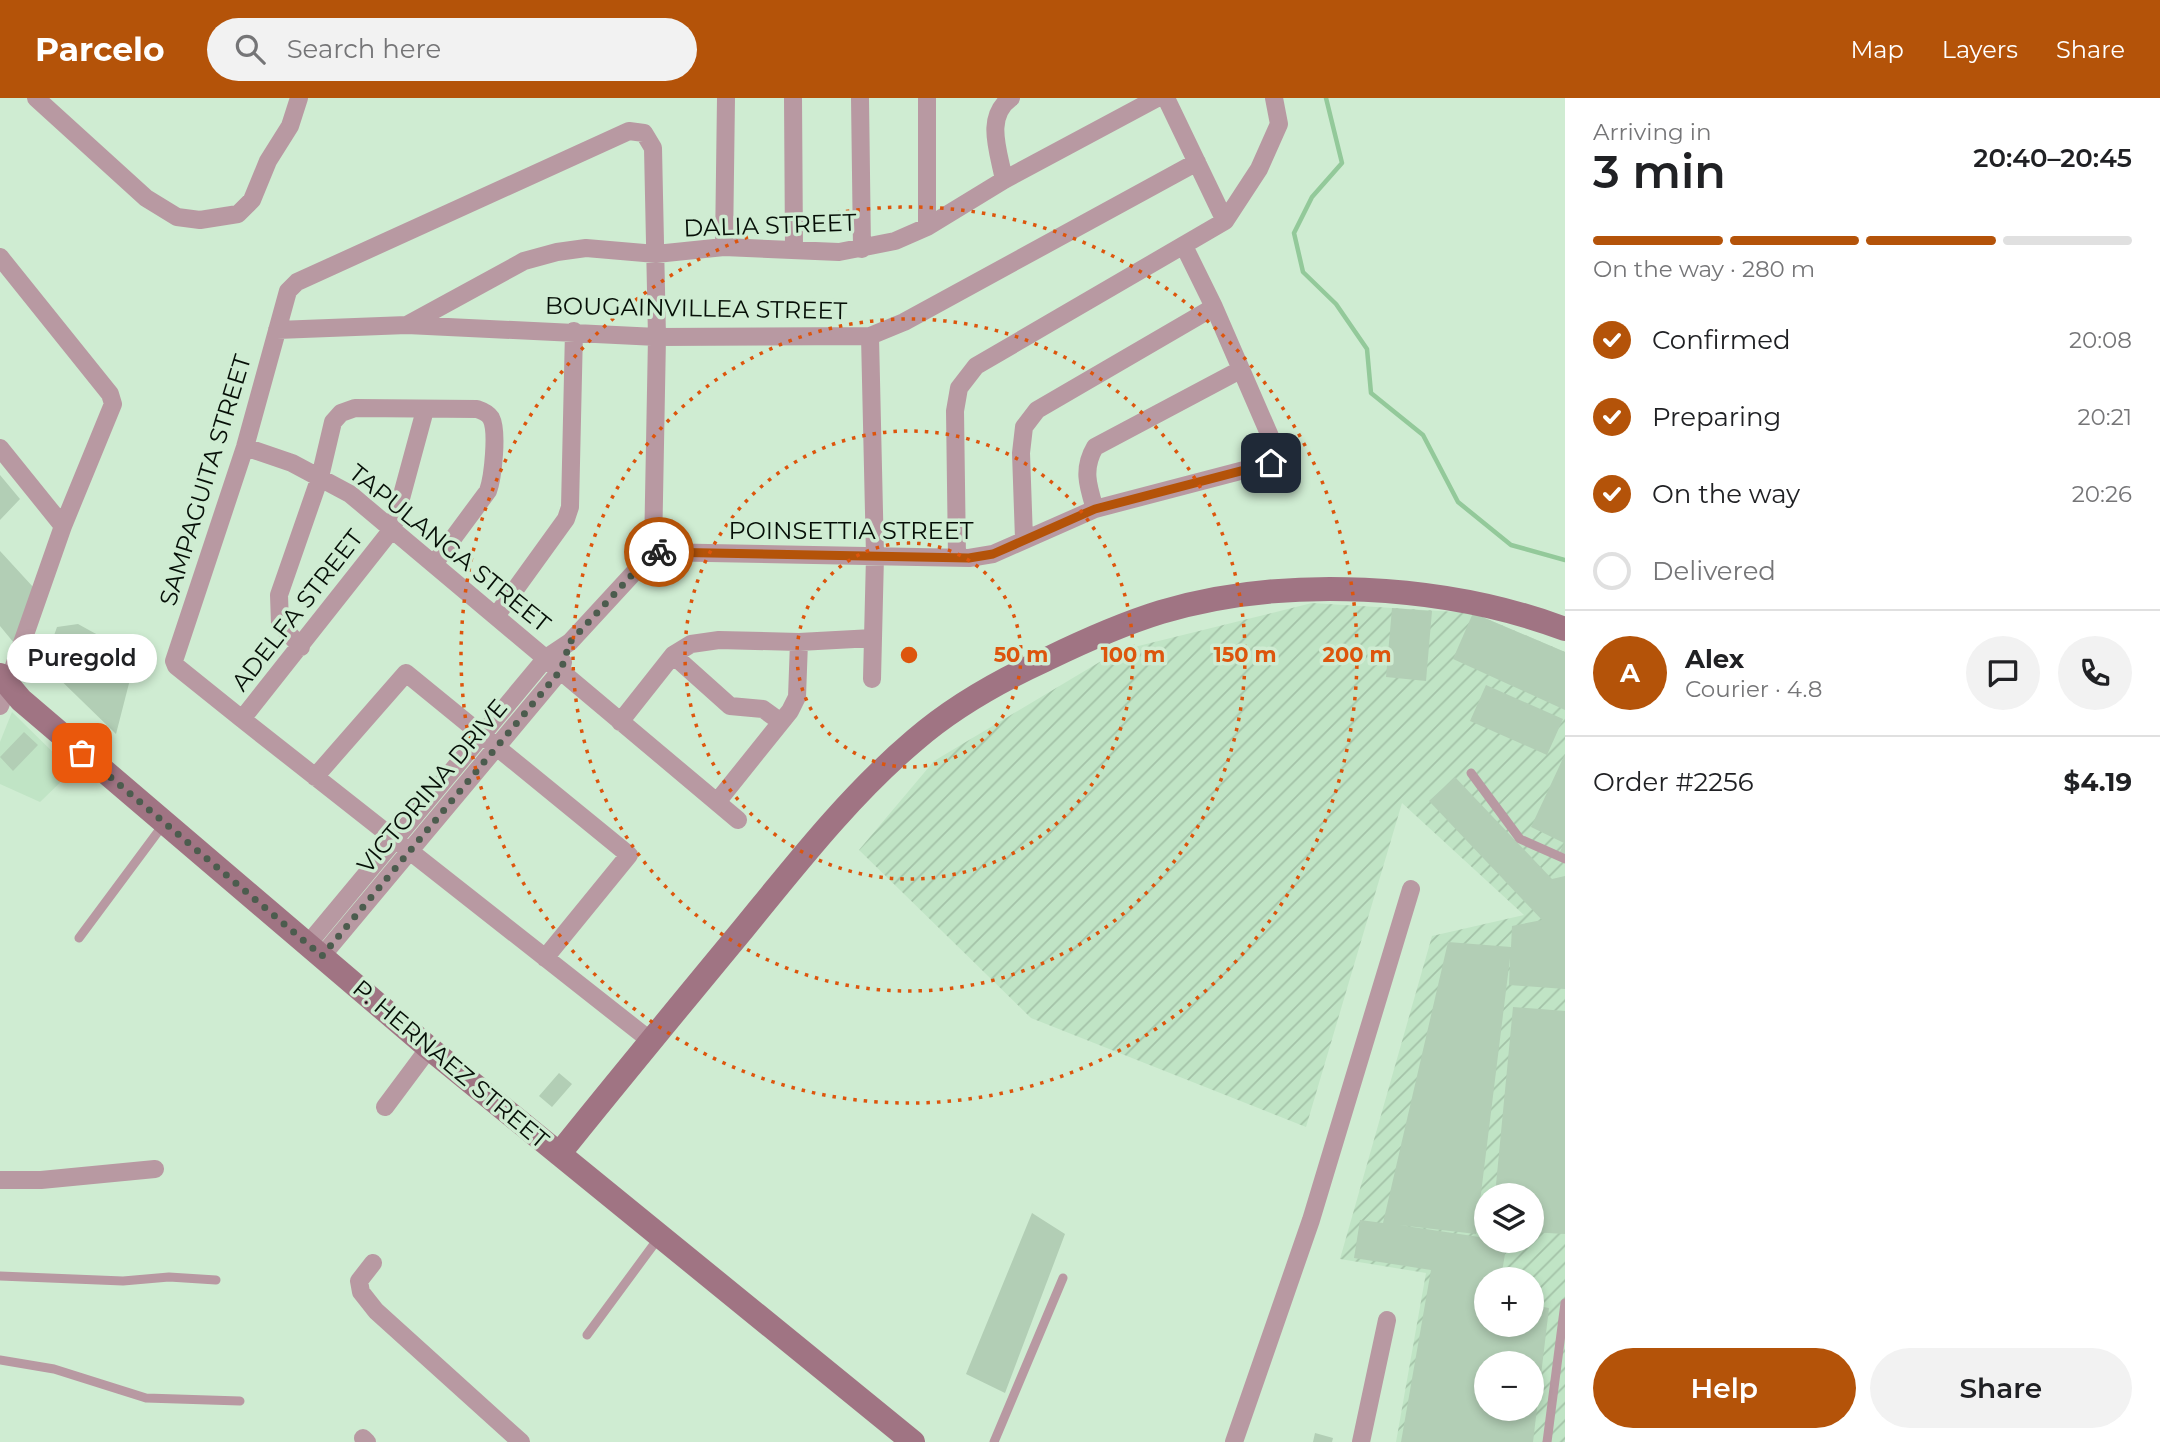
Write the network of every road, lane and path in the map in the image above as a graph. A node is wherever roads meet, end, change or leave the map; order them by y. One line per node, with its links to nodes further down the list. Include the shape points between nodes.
1 (36, 98): 2 (street, via 146,198 177,217 200,220 238,214 252,200 268,161 290,126)
2 (299, 98)
3 (726, 98): 16 (street)
4 (793, 98): 17 (street)
5 (860, 98): 18 (street)
6 (927, 98): 14 (street)
7 (1011, 98): 12 (street, via 995,116)
8 (1157, 98): 12 (street, DALIA STREET)
9 (1166, 98): 11 (street)
10 (1274, 98): 13 (street, via 1279,124 1259,169)
11 (1197, 162): 13 (street); 25 (street, BOUGAINVILLEA STREET, via 904,322)
12 (1004, 180): 14 (street, DALIA STREET)
13 (1225, 221): 15 (street)
14 (927, 227): 18 (street, DALIA STREET)
15 (1184, 246): 21 (street); 38 (street, via 976,366 959,388 955,411)
16 (724, 247): 17 (street, DALIA STREET); 19 (street, DALIA STREET)
17 (794, 248): 18 (street, DALIA STREET)
18 (863, 249)
19 (656, 254): 22 (street, DALIA STREET, via 586,248 524,261); 23 (street, SAMPAGUITA STREET, via 653,148 644,134 629,131 297,282 288,291); 26 (street)
20 (0, 257): 33 (street, via 110,394 113,404)
21 (1214, 307): 27 (street); 35 (street, via 1037,410 1024,427 1021,453)
22 (407, 325): 23 (street, BOUGAINVILLEA STREET); 24 (street, BOUGAINVILLEA STREET)
23 (277, 330): 29 (street, SAMPAGUITA STREET)
24 (574, 331): 26 (street, BOUGAINVILLEA STREET); 40 (street, via 570,507)
25 (870, 336): 26 (street, BOUGAINVILLEA STREET); 37 (street)
26 (657, 337): 36 (street)
27 (1240, 370): 32 (street, via 1095,447 1087,461 1087,473); 32 (street, POINSETTIA STREET, via 1276,450 1271,463)
28 (425, 410): 31 (street, via 355,408 341,413 332,422); 34 (street, ADELFA STREET); 39 (street, via 477,409 493,421 493,478 488,491)
29 (245, 447): 31 (street, TAPULANGA STREET); 51 (street, SAMPAGUITA STREET, via 174,660)
30 (0, 448): 33 (street)
31 (320, 477): 34 (street, TAPULANGA STREET); 45 (street, via 279,595 280,624)
32 (1095, 509): 35 (street, POINSETTIA STREET)
33 (63, 526): 50 (street)
34 (393, 528): 39 (street, TAPULANGA STREET); 45 (street, ADELFA STREET)
35 (1024, 539): 38 (street, POINSETTIA STREET, via 993,554)
36 (653, 552): 37 (street, POINSETTIA STREET); 43 (street, VICTORINA DRIVE)
37 (875, 556): 38 (street, POINSETTIA STREET); 42 (street)
38 (957, 557)
39 (434, 564): 40 (street, TAPULANGA STREET)
40 (496, 616): 47 (street, TAPULANGA STREET)
41 (1565, 629): 68 (street, via 1524,615 1453,601 1322,590 1230,597 1163,611 1099,634 1007,678 916,739 849,804)
42 (873, 638): 44 (street); 49 (street)
43 (570, 642): 47 (street, VICTORINA DRIVE); 48 (street, VICTORINA DRIVE)
44 (799, 642): 46 (street, via 719,640 691,644); 53 (street, via 797,697)
45 (301, 647): 51 (street, ADELFA STREET)
46 (673, 655): 52 (street); 53 (street, via 730,706 763,709)
47 (547, 658): 48 (street, TAPULANGA STREET); 54 (street, VICTORINA DRIVE)
48 (561, 670): 52 (street, TAPULANGA STREET); 55 (street, VICTORINA DRIVE)
49 (872, 679)
50 (3, 689): 60 (street, P. HERNAEZ STREET)
51 (242, 719): 57 (street, SAMPAGUITA STREET)
52 (620, 722): 58 (street, TAPULANGA STREET)
53 (781, 722): 58 (street)
54 (482, 735): 55 (street); 57 (street, via 406,673); 61 (street, VICTORINA DRIVE)
55 (497, 747): 62 (street, VICTORINA DRIVE); 67 (street, via 629,855)
56 (1471, 773): 63 (lane, via 1520,839)
57 (315, 777): 61 (street, SAMPAGUITA STREET)
58 (717, 802): 59 (street, TAPULANGA STREET)
59 (738, 820)
60 (164, 824): 65 (lane); 66 (street, P. HERNAEZ STREET)
61 (395, 840): 62 (street, SAMPAGUITA STREET); 66 (street, VICTORINA DRIVE)
62 (410, 851): 66 (street, VICTORINA DRIVE); 67 (street, SAMPAGUITA STREET)
63 (1565, 859)
64 (1411, 889): 87 (street, via 1311,1220)
65 (79, 938)
66 (315, 950): 69 (street, P. HERNAEZ STREET)
67 (545, 958): 68 (street, SAMPAGUITA STREET)
68 (651, 1041): 71 (street)
69 (429, 1048): 70 (street); 71 (street, P. HERNAEZ STREET)
70 (384, 1107)
71 (559, 1154): 74 (street, P. HERNAEZ STREET)
72 (155, 1169): 73 (street)
73 (0, 1180)
74 (661, 1234): 81 (lane); 85 (street, P. HERNAEZ STREET)
75 (373, 1263): 84 (street, via 359,1281 376,1311)
76 (0, 1276): 78 (lane)
77 (1063, 1278): 86 (lane)
78 (216, 1280)
79 (1565, 1303): 89 (lane)
80 (1387, 1320): 88 (street)
81 (587, 1335)
82 (0, 1360): 83 (lane, via 54,1369 146,1398)
83 (240, 1401)
84 (522, 1442)
85 (913, 1442)
86 (994, 1442)
87 (1234, 1442)
88 (1361, 1442)
89 (1547, 1442)

